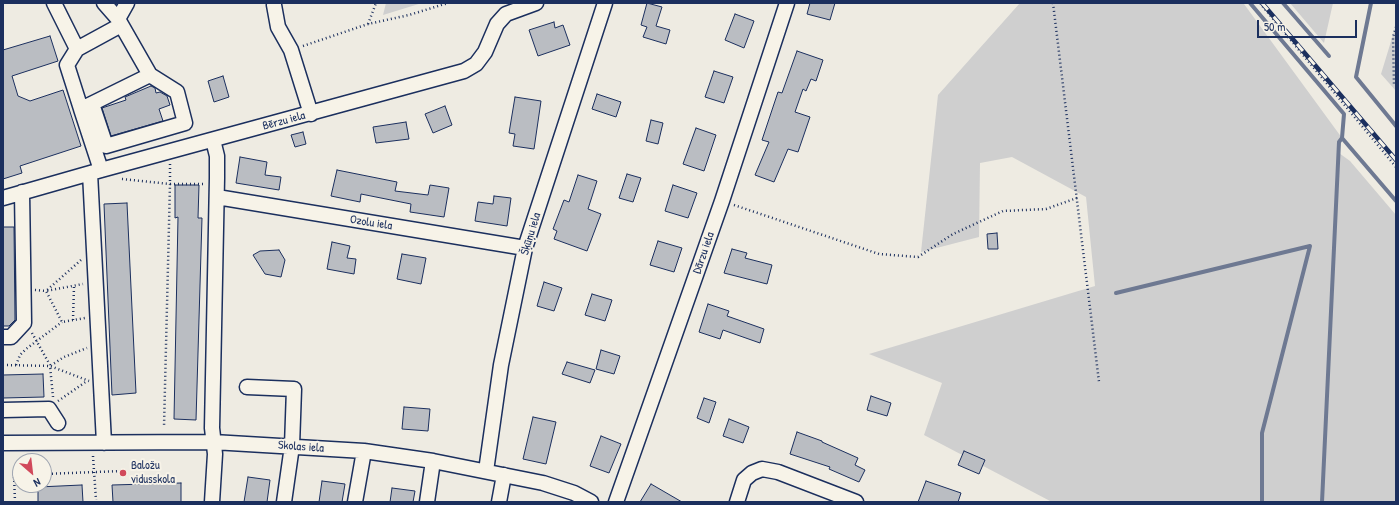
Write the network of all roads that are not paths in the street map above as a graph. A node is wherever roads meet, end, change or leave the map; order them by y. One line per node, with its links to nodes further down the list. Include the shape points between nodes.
1 (54, 3): 9 (street)
2 (104, 3): 8 (street)
3 (127, 3): 8 (street)
4 (536, 3): 12 (street, Bērzu iela, via 506,14 497,24 485,52 476,64 464,71)
5 (605, 3): 18 (street, Šķūņu iela)
6 (787, 3): 38 (street, Dārzu iela, via 722,201)
7 (274, 5): 12 (street, via 278,27 291,50)
8 (119, 22): 9 (street); 10 (street)
9 (77, 49): 11 (street, via 67,65)
10 (150, 75): 11 (street); 11 (street, via 177,92 186,123 106,146)
11 (86, 106): 14 (street)
12 (311, 114): 13 (street, Bērzu iela)
13 (213, 140): 14 (street, Bērzu iela); 15 (street, via 217,156)
14 (95, 171): 16 (street, Bērzu iela); 25 (street, via 94,253 99,347 94,380)
15 (217, 190): 18 (street, Ozolu iela); 23 (street)
16 (22, 192): 17 (street, Bērzu iela); 19 (street, via 24,323 11,337)
17 (3, 198)
18 (525, 248): 29 (street, Šķūņu iela, via 500,365)
19 (3, 336)
20 (247, 387): 26 (street, via 294,389)
21 (3, 410): 22 (street, via 49,409)
22 (58, 423)
23 (213, 442): 25 (street, Skolas iela); 26 (street, Skolas iela); 32 (street, via 215,454)
24 (3, 443): 25 (street, Skolas iela)
25 (104, 443)
26 (292, 446): 27 (street, Skolas iela); 33 (street)
27 (364, 451): 28 (street, Skolas iela); 34 (street)
28 (433, 461): 29 (street, Skolas iela); 35 (street)
29 (486, 472): 30 (street, Skolas iela)
30 (504, 475): 31 (street, Skolas iela, via 543,483); 36 (street)
31 (573, 497): 37 (street, Skolas iela)
32 (212, 502)
33 (284, 502)
34 (355, 502)
35 (427, 502)
36 (499, 502)
37 (591, 502)
38 (616, 502)
39 (737, 502): 40 (street, via 744,480 762,469 778,472)
40 (856, 502)

